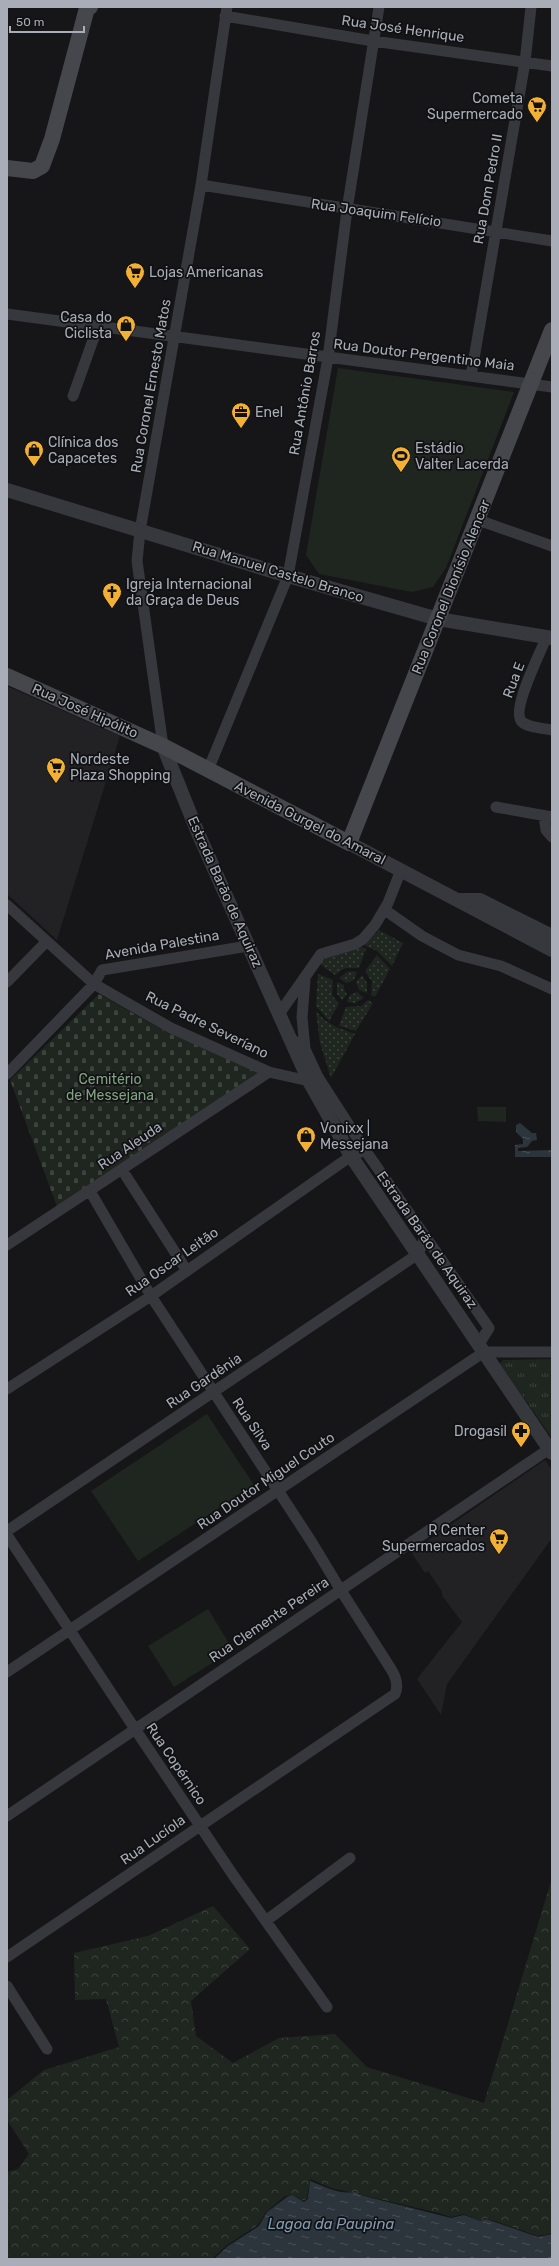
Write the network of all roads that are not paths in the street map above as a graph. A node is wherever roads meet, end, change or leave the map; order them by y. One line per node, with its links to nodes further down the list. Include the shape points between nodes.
1 (88, 7): 8 (main road, via 52,139 42,166 33,171)
2 (379, 7): 5 (street, Rua Antônio Barros)
3 (531, 7): 6 (street, Rua Dom Pedro II)
4 (226, 12): 5 (street, Rua José Henrique); 9 (street, Rua Coronel Ernesto Matos)
5 (373, 41): 6 (street, Rua José Henrique); 10 (street, Rua Antônio Barros)
6 (525, 62): 7 (street, Rua José Henrique); 11 (street, Rua Dom Pedro II)
7 (552, 66)
8 (12, 169)
9 (201, 185): 10 (street, Rua Joaquim Felício); 16 (street, Rua Coronel Ernesto Matos)
10 (347, 210): 11 (street, Rua Joaquim Felício); 17 (street, Rua Antônio Barros)
11 (497, 231): 12 (street, Rua Joaquim Felício); 18 (street, Rua Dom Pedro II)
12 (552, 241)
13 (7, 314): 14 (street, Rua Doutor Pergentino Maia)
14 (98, 326): 16 (street, Rua Doutor Pergentino Maia); 21 (street)
15 (552, 330): 19 (main road, Rua Coronel Dionísio Alencar)
16 (175, 336): 17 (street, Rua Doutor Pergentino Maia); 24 (street, Rua Coronel Ernesto Matos)
17 (328, 358): 18 (street, Rua Doutor Pergentino Maia); 26 (street, Rua Antônio Barros)
18 (471, 376): 19 (street, Rua Doutor Pergentino Maia)
19 (529, 383): 20 (street, Rua Doutor Pergentino Maia); 23 (main road, Rua Coronel Dionísio Alencar, via 518,421)
20 (552, 386)
21 (73, 396)
22 (7, 490): 24 (street, Rua Manuel Castelo Branco)
23 (478, 520): 25 (street); 27 (main road, Rua Coronel Dionísio Alencar)
24 (140, 531): 26 (street, Rua Manuel Castelo Branco); 31 (street, Rua Coronel Ernesto Matos, via 137,561)
25 (552, 546)
26 (288, 576): 27 (street, Rua Manuel Castelo Branco); 32 (street, Rua Antônio Barros)
27 (438, 619): 28 (street, Rua Manuel Castelo Branco); 36 (main road, Rua Coronel Dionísio Alencar)
28 (549, 638): 30 (street, Rua E, via 519,708 519,716 522,722 532,727)
29 (7, 676): 31 (main road, Rua José Hipólito)
30 (552, 730)
31 (163, 746): 32 (main road, Avenida Gurgel do Amaral); 43 (street, Estrada Barão de Aquiraz)
32 (208, 770): 36 (main road, Avenida Gurgel do Amaral)
33 (496, 807): 34 (street)
34 (548, 816): 35 (street, via 546,830)
35 (552, 837)
36 (349, 843): 37 (street, Avenida Gurgel do Amaral)
37 (401, 870): 38 (street, Avenida Gurgel do Amaral); 40 (street)
38 (458, 900): 41 (street, Avenida Gurgel do Amaral, via 480,900); 44 (street, Avenida Gurgel do Amaral)
39 (7, 905): 42 (street, Rua Padre Severíano)
40 (385, 910): 45 (street, via 363,939 321,954 312,964); 48 (street, via 422,936 458,955 501,966)
41 (552, 936)
42 (46, 942): 46 (street); 47 (street, Rua Padre Severíano)
43 (248, 946): 47 (street, Avenida Palestina, via 102,970); 49 (street, Estrada Barão de Aquiraz)
44 (552, 950)
45 (305, 979): 49 (street); 51 (street, via 302,1017)
46 (7, 982)
47 (94, 984): 52 (street, Rua Padre Severíano, via 171,1028); 53 (street, Avenida Palestina)
48 (552, 989)
49 (279, 1014): 50 (street, Estrada Barão de Aquiraz)
50 (290, 1038): 51 (street, Estrada Barão de Aquiraz); 54 (street, Estrada Barão de Aquiraz)
51 (305, 1049): 55 (street, Estrada Barão de Aquiraz)
52 (269, 1072): 54 (street, Rua Padre Severíano); 59 (street, Rua Aleuda)
53 (7, 1074)
54 (309, 1081): 55 (street, Estrada Barão de Aquiraz)
55 (325, 1099): 56 (street, Estrada Barão de Aquiraz); 57 (street, Estrada Barão de Aquiraz)
56 (365, 1150): 57 (street, Rua Oscar Leitão); 60 (street, Estrada Barão de Aquiraz)
57 (351, 1156): 61 (street, Estrada Barão de Aquiraz); 65 (street, Rua Oscar Leitão)
58 (126, 1176): 65 (street)
59 (90, 1191): 63 (street, Rua Aleuda); 66 (street, Rua Sílva)
60 (397, 1197): 61 (street); 62 (street, Estrada Barão de Aquiraz)
61 (392, 1216): 64 (street, Estrada Barão de Aquiraz)
62 (425, 1238): 64 (street); 67 (street, Estrada Barão de Aquiraz, via 489,1328)
63 (7, 1245)
64 (418, 1254): 67 (street, Estrada Barão de Aquiraz); 70 (street, Rua Gardênia)
65 (188, 1270): 66 (street, Rua Oscar Leitão)
66 (151, 1296): 69 (street, Rua Oscar Leitão); 70 (street, Rua Sílva)
67 (481, 1348): 68 (street); 71 (street, Estrada Barão de Aquiraz); 72 (street, Rua Doutor Miguel Couto)
68 (552, 1352)
69 (7, 1389)
70 (213, 1393): 72 (street, Rua Sílva); 73 (street, Rua Gardênia)
71 (550, 1451): 75 (street, Rua Clemente Pereira)
72 (278, 1491): 75 (street, Rua Sílva); 76 (street, Rua Doutor Miguel Couto)
73 (7, 1531)
74 (7, 1535): 76 (street, Rua Copérnico)
75 (340, 1590): 78 (street, Rua Sílva, via 391,1669 397,1681); 79 (street, Rua Clemente Pereira)
76 (69, 1630): 77 (street, Rua Doutor Miguel Couto); 79 (street, Rua Copérnico)
77 (7, 1672)
78 (395, 1694): 81 (street, Rua Lucíola)
79 (135, 1730): 80 (street, Rua Clemente Pereira); 81 (street, Rua Copérnico)
80 (7, 1816)
81 (200, 1826): 83 (street, Rua Copérnico); 84 (street, Rua Lucíola)
82 (350, 1858): 83 (street)
83 (267, 1920): 86 (street, Rua Copérnico)
84 (7, 1957)
85 (7, 1986): 87 (street)
86 (327, 2007)
87 (47, 2049)

